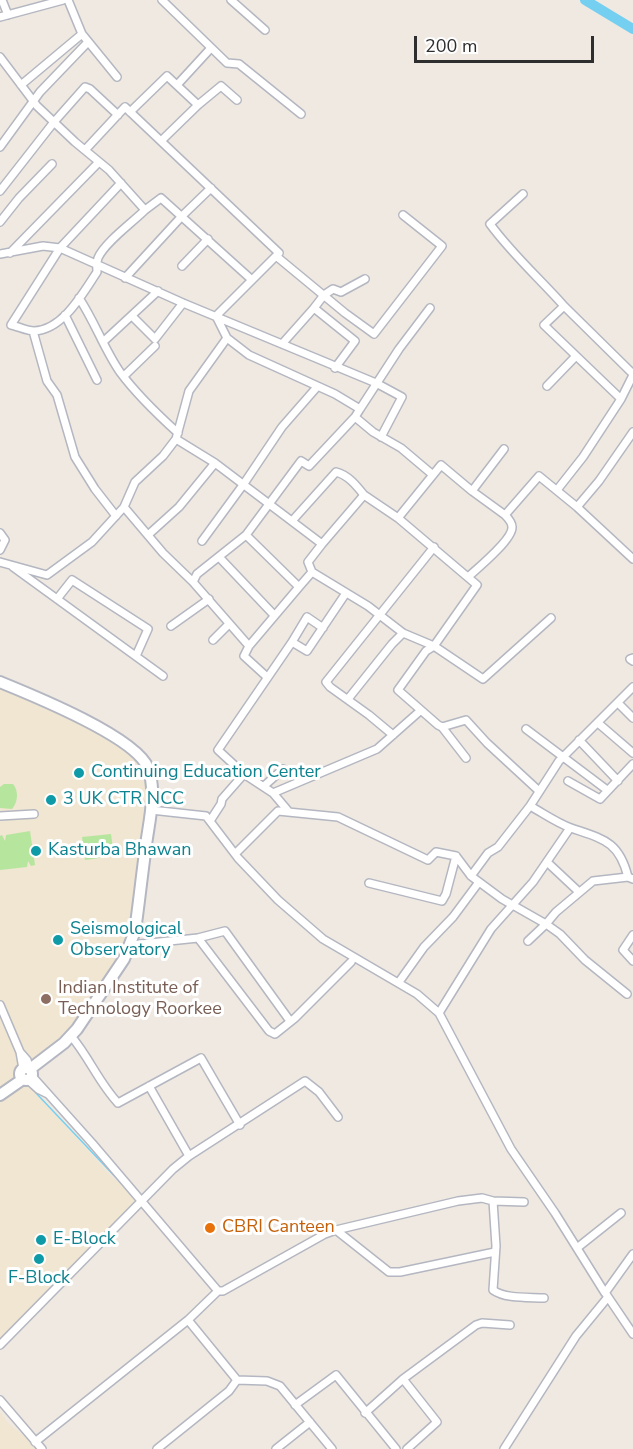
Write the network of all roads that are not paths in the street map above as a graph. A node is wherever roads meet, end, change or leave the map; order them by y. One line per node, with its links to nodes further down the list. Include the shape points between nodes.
1 (2, 0): 7 (street)
2 (63, 0): 6 (street)
3 (68, 0): 9 (street)
4 (162, 0): 11 (street)
5 (231, 0): 8 (street)
6 (38, 3): 7 (street)
7 (4, 16)
8 (265, 30)
9 (82, 34): 10 (street); 14 (street)
10 (88, 42): 13 (street); 17 (street)
11 (211, 48): 15 (street); 20 (street, via 227,63 239,64)
12 (0, 57): 14 (street)
13 (117, 77)
14 (21, 85): 17 (street)
15 (177, 85): 18 (street); 19 (street, via 167,76)
16 (237, 100): 18 (street, via 221,86)
17 (34, 102): 22 (street); 24 (street)
18 (198, 105): 23 (street)
19 (130, 111): 21 (street, via 125,107); 23 (street)
20 (302, 114)
21 (118, 115): 22 (street, via 85,87); 25 (street)
22 (54, 122): 25 (street); 30 (street)
23 (162, 141): 29 (street)
24 (0, 147)
25 (85, 150): 26 (street)
26 (99, 162): 28 (street); 38 (street)
27 (52, 164): 35 (street)
28 (121, 183): 32 (street); 37 (street)
29 (211, 188): 34 (street); 39 (street, via 279,253)
30 (0, 191)
31 (523, 194): 49 (street, via 490,224)
32 (145, 210): 34 (street, via 161,198); 40 (street, via 108,245)
33 (403, 215): 46 (street, via 442,246 374,334)
34 (182, 216): 36 (street); 42 (street)
35 (0, 222)
36 (208, 239): 41 (street); 44 (street)
37 (60, 248): 38 (street, via 43,246); 40 (street); 55 (street, via 11,325)
38 (4, 256)
39 (276, 256): 44 (street); 46 (street)
40 (97, 265): 42 (street); 47 (street, via 98,273)
41 (182, 266)
42 (125, 278): 45 (street)
43 (365, 279): 46 (street, via 341,292 333,289)
44 (252, 280): 53 (street)
45 (158, 291): 48 (street); 54 (street)
46 (324, 295): 50 (street)
47 (79, 298): 52 (street); 57 (street)
48 (183, 303): 53 (street); 54 (street, via 155,339)
49 (564, 306): 60 (street, via 544,325); 62 (street)
50 (314, 308): 58 (street); 61 (street, via 355,341)
51 (430, 308): 65 (street)
52 (65, 315): 55 (street, via 52,325); 64 (street)
53 (216, 316): 56 (street); 58 (street)
54 (133, 317): 57 (street)
55 (33, 331): 85 (street, via 47,381 57,394 75,458)
56 (227, 338): 67 (street, via 249,355); 71 (street, via 189,391)
57 (104, 342): 63 (street)
58 (282, 344): 61 (street)
59 (155, 346): 63 (street)
60 (576, 356): 66 (street); 68 (street)
61 (335, 368): 65 (street)
62 (633, 375): 68 (street)
63 (124, 376): 71 (street)
64 (97, 380)
65 (376, 383): 69 (street); 72 (street, via 402,397)
66 (547, 386)
67 (317, 387): 69 (street); 77 (street, via 282,427)
68 (621, 399): 78 (street)
69 (360, 409): 70 (street)
70 (355, 417): 72 (street); 81 (street, via 309,466 301,461)
71 (177, 436): 75 (street); 82 (street, via 163,456 135,482)
72 (381, 437): 76 (street)
73 (632, 437): 83 (street)
74 (504, 449): 79 (street)
75 (215, 463): 77 (street); 89 (street, via 179,507)
76 (433, 475): 79 (street, via 441,465); 86 (street)
77 (243, 485): 81 (street); 91 (street)
78 (557, 490): 83 (street); 84 (street, via 539,477)
79 (472, 491): 84 (street)
80 (364, 495): 86 (street); 87 (street, via 336,472); 92 (street)
81 (270, 504): 87 (street); 90 (street)
82 (124, 507): 85 (street); 89 (street)
83 (577, 507): 96 (street)
84 (505, 514): 100 (street, via 512,530)
85 (116, 516): 98 (street, via 92,542 46,575)
86 (398, 518): 93 (street)
87 (292, 521): 92 (street)
88 (0, 533): 94 (street, via 5,540)
89 (148, 535): 101 (street)
90 (246, 535): 95 (street); 102 (street)
91 (201, 541)
92 (322, 544): 99 (street, via 308,562)
93 (434, 547): 100 (street); 107 (street)
94 (0, 550)
95 (219, 557): 101 (street); 106 (street)
96 (633, 558)
97 (0, 562): 98 (street)
98 (9, 564): 105 (street)
99 (312, 572): 102 (street); 103 (street)
100 (468, 577): 116 (street, via 477,585)
101 (192, 582): 104 (street)
102 (299, 587): 106 (street)
103 (346, 593): 107 (street); 111 (street)
104 (208, 598): 109 (street); 110 (street)
105 (57, 599): 117 (street); 117 (street, via 72,580 148,629)
106 (274, 615): 115 (street)
107 (381, 615): 112 (street); 122 (street, via 326,682)
108 (551, 618): 116 (street, via 483,679)
109 (229, 624): 113 (street); 115 (street)
110 (171, 626)
111 (323, 628): 114 (street, via 307,651); 114 (street, via 307,617)
112 (403, 633): 116 (street); 122 (street)
113 (213, 640)
114 (292, 642): 119 (street)
115 (249, 646): 119 (street, via 244,656)
116 (434, 646): 124 (street, via 426,651 398,690)
117 (136, 656): 118 (street)
118 (164, 676)
119 (267, 677): 136 (street, via 218,750)
120 (0, 682): 144 (street, via 89,722 142,757 151,784)
121 (633, 687): 123 (street)
122 (348, 699): 129 (street)
123 (618, 703): 125 (street); 126 (street)
124 (420, 711): 127 (street); 129 (street)
125 (633, 718)
126 (598, 723): 130 (street); 131 (street)
127 (442, 727): 133 (street); 141 (street, via 466,720)
128 (525, 729): 132 (street)
129 (393, 735): 142 (street, via 377,749)
130 (579, 740): 132 (street); 138 (street)
131 (633, 753)
132 (564, 757): 140 (street); 141 (street)
133 (466, 758)
134 (633, 764): 138 (street)
135 (283, 769): 139 (street)
136 (244, 774): 139 (street); 148 (street, via 222,799)
137 (568, 781): 140 (street, via 600,799)
138 (618, 781): 140 (street)
139 (264, 786): 142 (street)
140 (607, 790)
141 (538, 791): 143 (street)
142 (273, 793): 145 (street)
143 (530, 806): 149 (street); 153 (street)
144 (151, 810): 148 (street, via 206,816); 163 (street)
145 (288, 812): 150 (street, via 278,811); 151 (street, via 338,817 428,860 436,852)
146 (34, 813): 147 (street)
147 (0, 816)
148 (210, 821): 150 (street)
149 (570, 828): 152 (street); 154 (street, via 611,844)
150 (235, 854): 166 (street, via 278,900 323,939)
151 (456, 856): 153 (street); 156 (street, via 442,901)
152 (547, 862): 157 (street); 158 (street)
153 (471, 876): 155 (street)
154 (631, 878): 157 (street, via 593,881)
155 (479, 882): 158 (street); 166 (street)
156 (369, 883)
157 (579, 892): 159 (street)
158 (512, 905): 159 (street); 169 (street, via 491,929)
159 (546, 924): 162 (street); 167 (street)
160 (633, 935): 164 (street, via 623,950)
161 (198, 938): 163 (street); 170 (street, via 225,931); 170 (street, via 268,1031 275,1034)
162 (528, 941)
163 (131, 945): 171 (street)
164 (633, 961)
165 (351, 962): 170 (street)
166 (399, 982): 169 (street)
167 (627, 994)
168 (0, 1005): 172 (street)
169 (439, 1013): 183 (street, via 511,1149)
170 (290, 1021)
171 (71, 1036): 172 (street); 173 (street, via 118,1103)
172 (27, 1074): 174 (street); 178 (street)
173 (149, 1086): 176 (street, via 201,1058); 177 (street)
174 (0, 1095)
175 (338, 1117): 176 (street, via 305,1081)
176 (240, 1125): 177 (street)
177 (189, 1156): 178 (street)
178 (143, 1201): 186 (street); 192 (street)
179 (493, 1201): 180 (street); 182 (street, via 458,1201); 184 (street)
180 (524, 1202)
181 (621, 1213): 183 (street)
182 (336, 1230): 184 (street, via 389,1272); 186 (street)
183 (577, 1248): 187 (street)
184 (495, 1252): 188 (street, via 496,1293)
185 (633, 1254): 187 (street)
186 (218, 1292): 189 (street)
187 (606, 1295): 191 (street); 206 (street)
188 (544, 1298)
189 (188, 1320): 194 (street); 199 (street)
190 (510, 1325): 193 (street, via 476,1325)
191 (633, 1334)
192 (0, 1345)
193 (403, 1379): 197 (street); 205 (street, via 437,1422)
194 (237, 1380): 196 (street, via 267,1381 280,1386); 201 (street, via 229,1391)
195 (0, 1400): 199 (street)
196 (296, 1405): 197 (street, via 336,1376); 198 (street)
197 (365, 1413): 204 (street)
198 (310, 1422): 202 (street); 203 (street)
199 (35, 1442): 200 (street)
200 (42, 1449)
201 (157, 1449)
202 (276, 1449)
203 (332, 1449)
204 (396, 1449)
205 (407, 1449)
206 (504, 1449)

